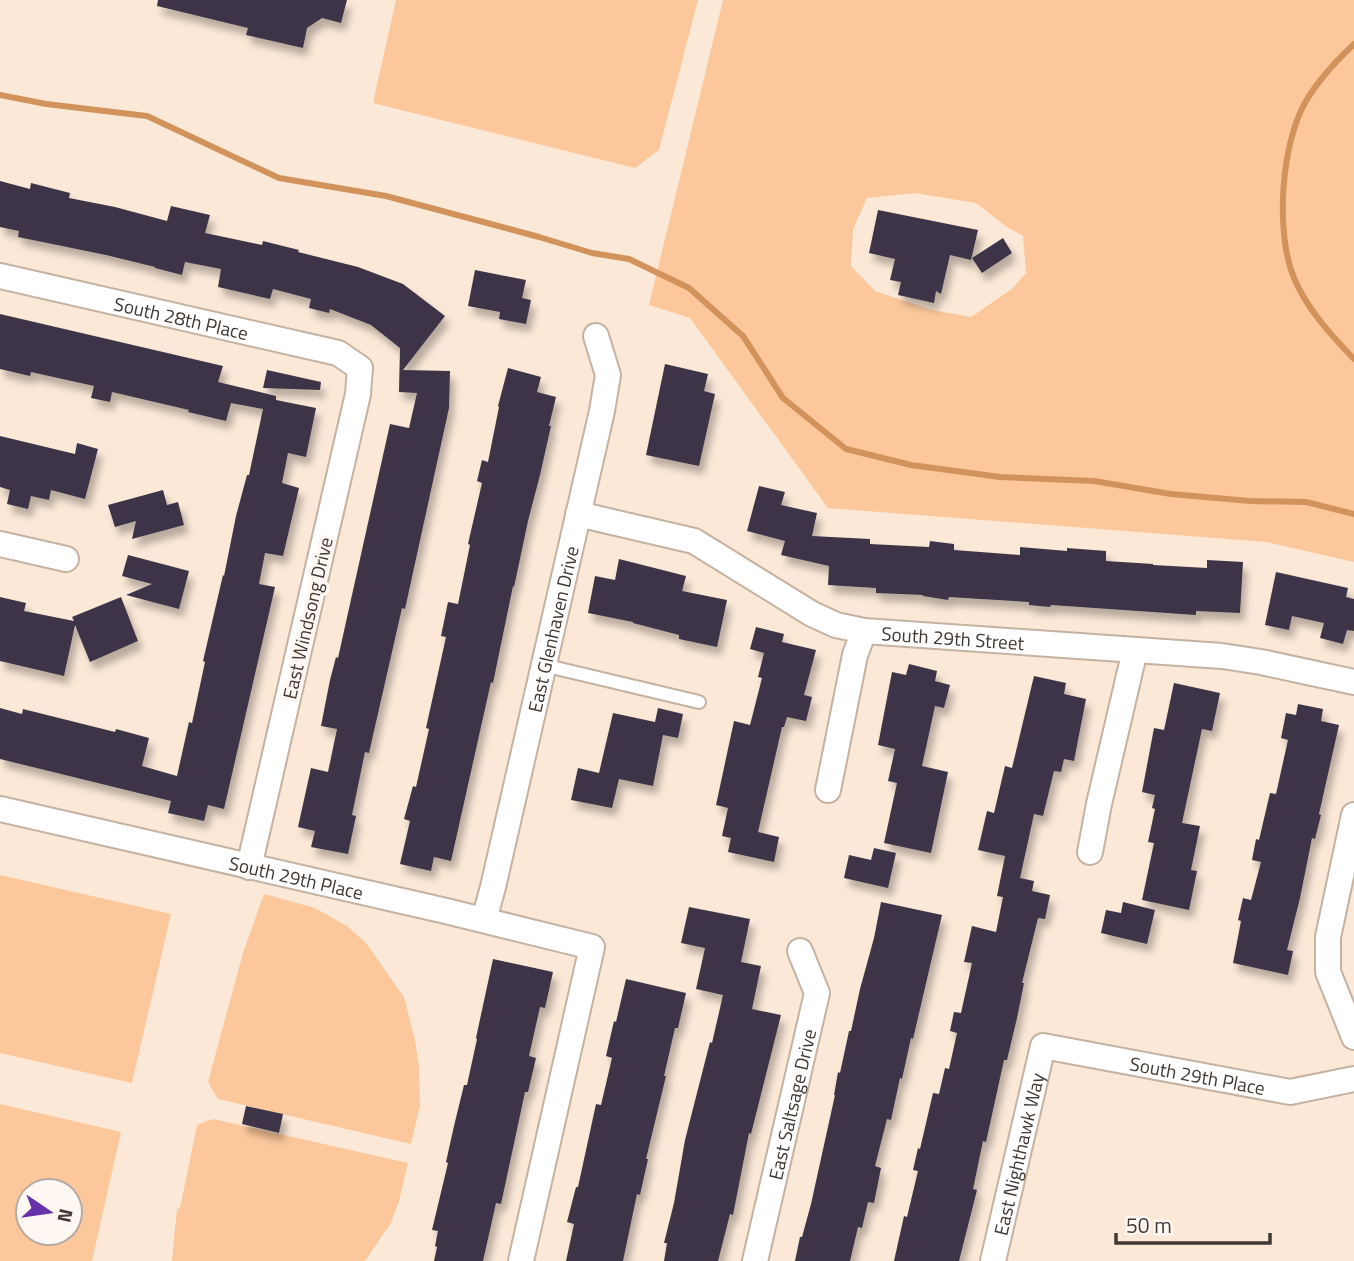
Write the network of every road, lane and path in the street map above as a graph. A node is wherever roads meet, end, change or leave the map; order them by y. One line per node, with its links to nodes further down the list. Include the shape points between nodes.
1 (0, 276): 3 (street, South 28th Place, via 338,353)
2 (596, 336): 4 (street, East Glenhaven Drive, via 608,375)
3 (360, 368): 16 (street, East Windsong Drive, via 358,394)
4 (578, 514): 7 (street, South 29th Street, via 694,541 812,614); 9 (street, East Glenhaven Drive)
5 (0, 544): 6 (street)
6 (66, 559)
7 (864, 631): 8 (street, South 29th Street); 12 (street)
8 (1135, 650): 10 (street, South 29th Street, via 1222,656); 15 (street)
9 (543, 666): 11 (lane); 17 (street, East Glenhaven Drive)
10 (1354, 682)
11 (699, 702)
12 (828, 790)
13 (0, 809): 16 (street, South 29th Place)
14 (1354, 815): 19 (street, via 1328,937 1328,972)
15 (1090, 852)
16 (249, 867): 17 (street, South 29th Place)
17 (484, 920): 22 (street, South 29th Place, via 592,947)
18 (800, 951): 23 (street, East Saltsage Drive, via 817,993)
19 (1354, 1037)
20 (1043, 1046): 21 (street, South 29th Place, via 1290,1092); 24 (street, East Nighthawk Way)
21 (1354, 1079)
22 (521, 1261)
23 (755, 1261)
24 (993, 1261)

